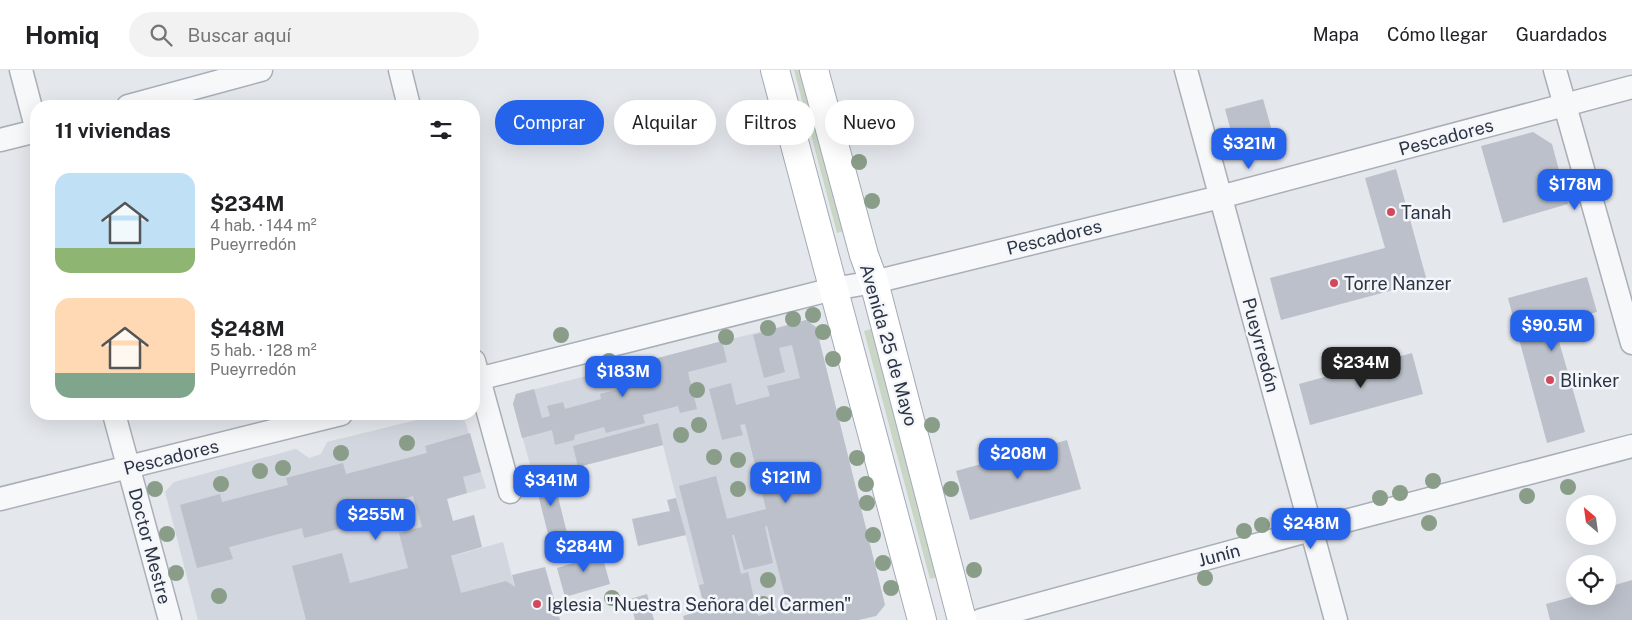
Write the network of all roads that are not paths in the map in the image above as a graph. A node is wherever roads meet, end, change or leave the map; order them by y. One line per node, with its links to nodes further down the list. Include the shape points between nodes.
1 (21, 70): 11 (street)
2 (261, 70): 9 (street)
3 (400, 70): 10 (street)
4 (775, 70): 17 (main road)
5 (814, 70): 16 (main road, Avenida 25 de Mayo)
6 (1186, 70): 15 (street, Pueyrredón)
7 (1555, 70): 12 (street)
8 (1632, 87): 12 (street, Pescadores)
9 (150, 100)
10 (408, 100)
11 (30, 105)
12 (1564, 106): 15 (street, Pescadores); 18 (street)
13 (30, 131): 14 (street)
14 (0, 140)
15 (1220, 197): 16 (street, Pescadores); 27 (street, Pueyrredón)
16 (874, 282): 17 (street, Pescadores); 30 (main road, Avenida 25 de Mayo)
17 (833, 289): 19 (street, Pescadores); 29 (main road)
18 (1632, 343)
19 (480, 372)
20 (480, 390): 25 (street)
21 (116, 420): 24 (street, Doctor Mestre)
22 (317, 420): 24 (street, Pescadores)
23 (1632, 446): 27 (street, Junín)
24 (129, 468): 26 (street, Pescadores); 28 (street, Doctor Mestre)
25 (510, 492)
26 (0, 499)
27 (1311, 530): 31 (street, Junín); 32 (street, Pueyrredón)
28 (170, 620)
29 (922, 620)
30 (962, 620)
31 (981, 620)
32 (1336, 620)

